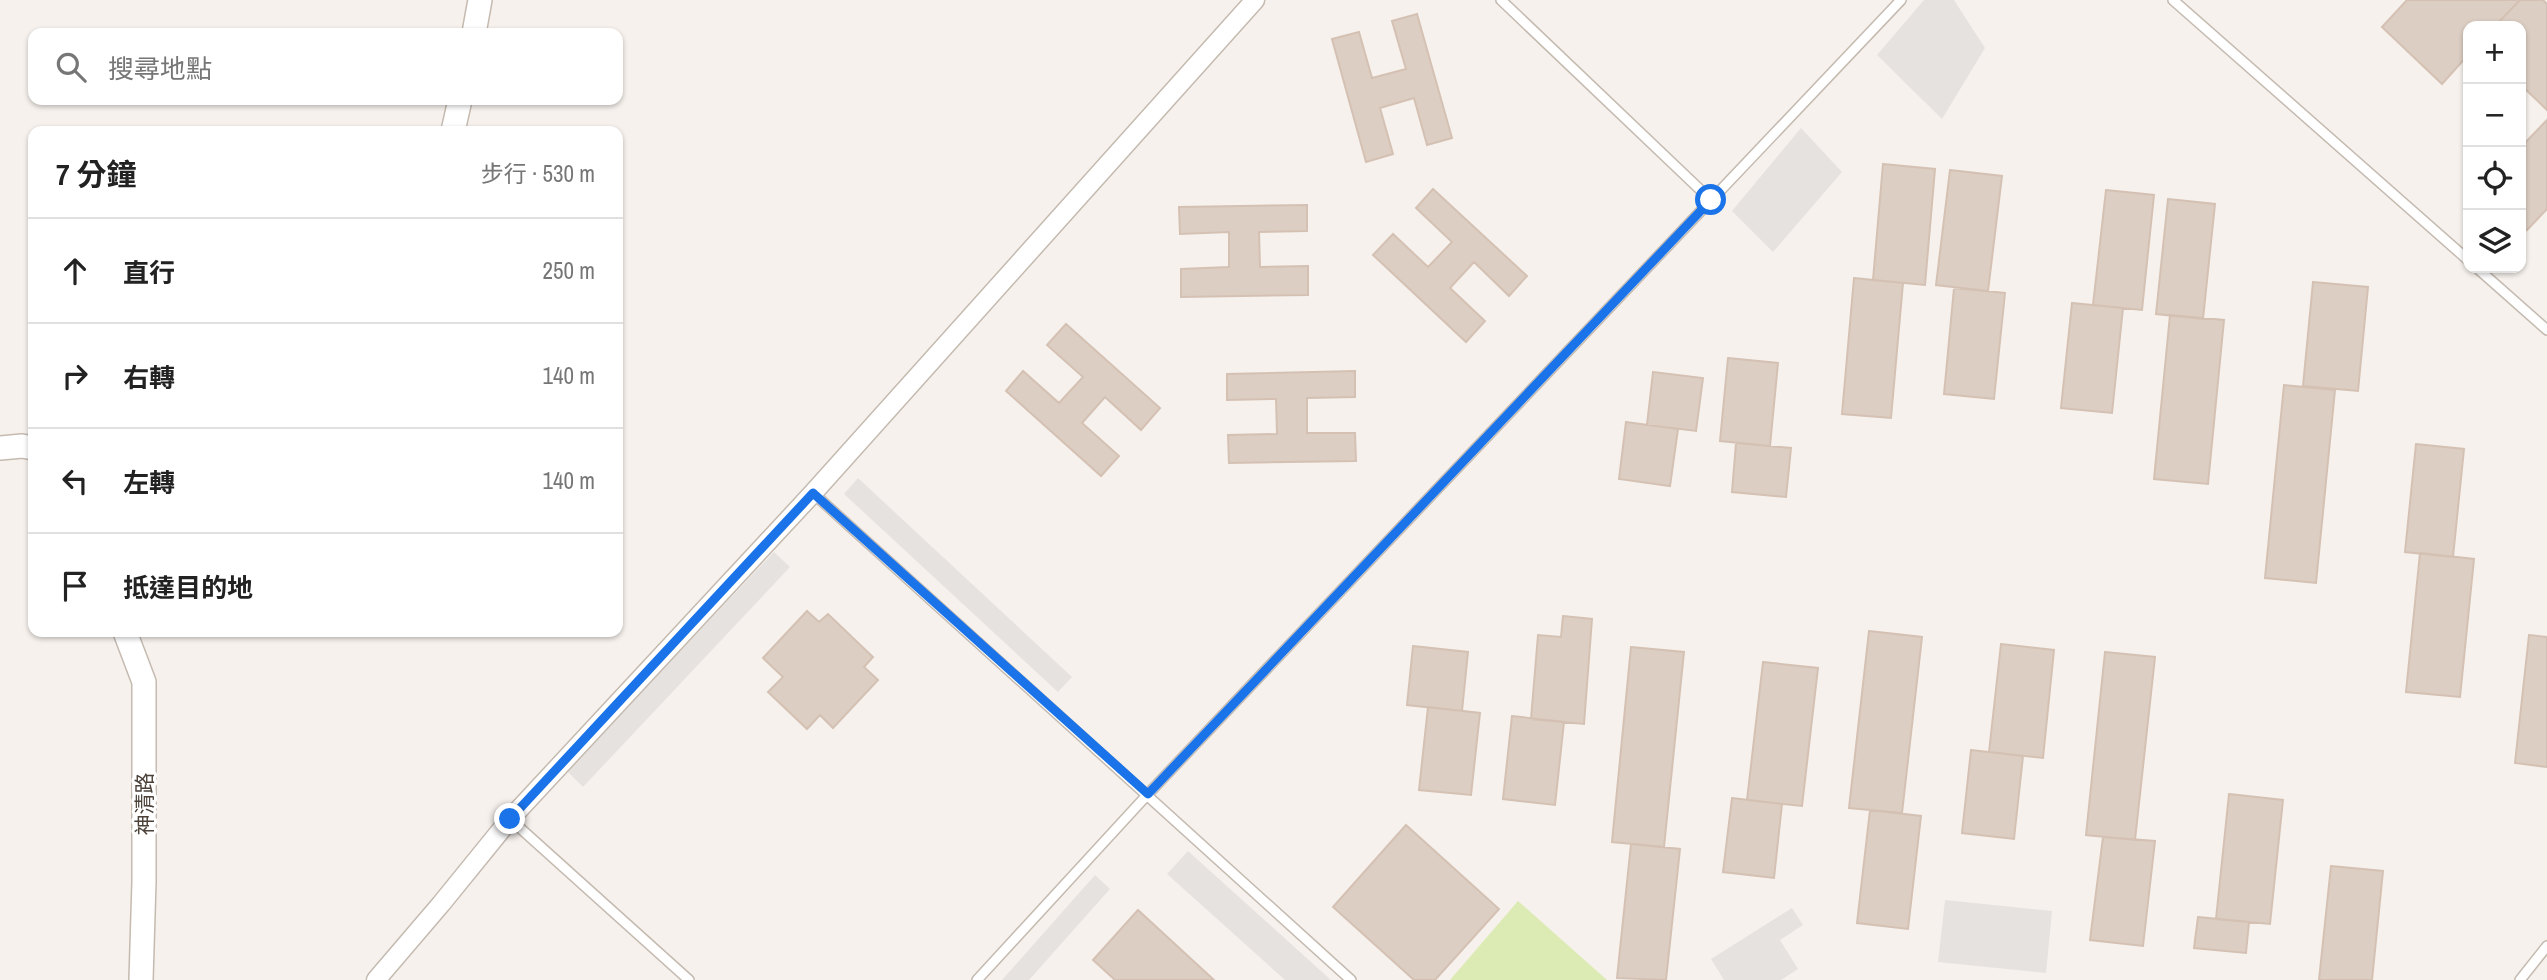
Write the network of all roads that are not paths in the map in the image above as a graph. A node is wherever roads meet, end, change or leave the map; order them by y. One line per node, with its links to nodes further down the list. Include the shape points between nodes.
1 (481, 0): 6 (street)
2 (1255, 0): 15 (street)
3 (1501, 0): 9 (lane)
4 (1901, 0): 9 (lane)
5 (2173, 0): 10 (lane)
6 (475, 28)
7 (459, 105): 8 (street)
8 (454, 126)
9 (1711, 200): 17 (lane)
10 (2463, 256)
11 (2483, 273): 12 (lane)
12 (2547, 330)
13 (28, 447): 14 (street)
14 (0, 448)
15 (813, 493): 17 (lane); 18 (street)
16 (127, 637): 20 (street, 神清路, via 144,682)
17 (1148, 794): 23 (lane); 24 (lane)
18 (510, 819): 21 (street); 22 (lane)
19 (2547, 946): 25 (lane)
20 (141, 980)
21 (376, 980)
22 (689, 980)
23 (977, 980)
24 (1351, 980)
25 (2520, 980)

